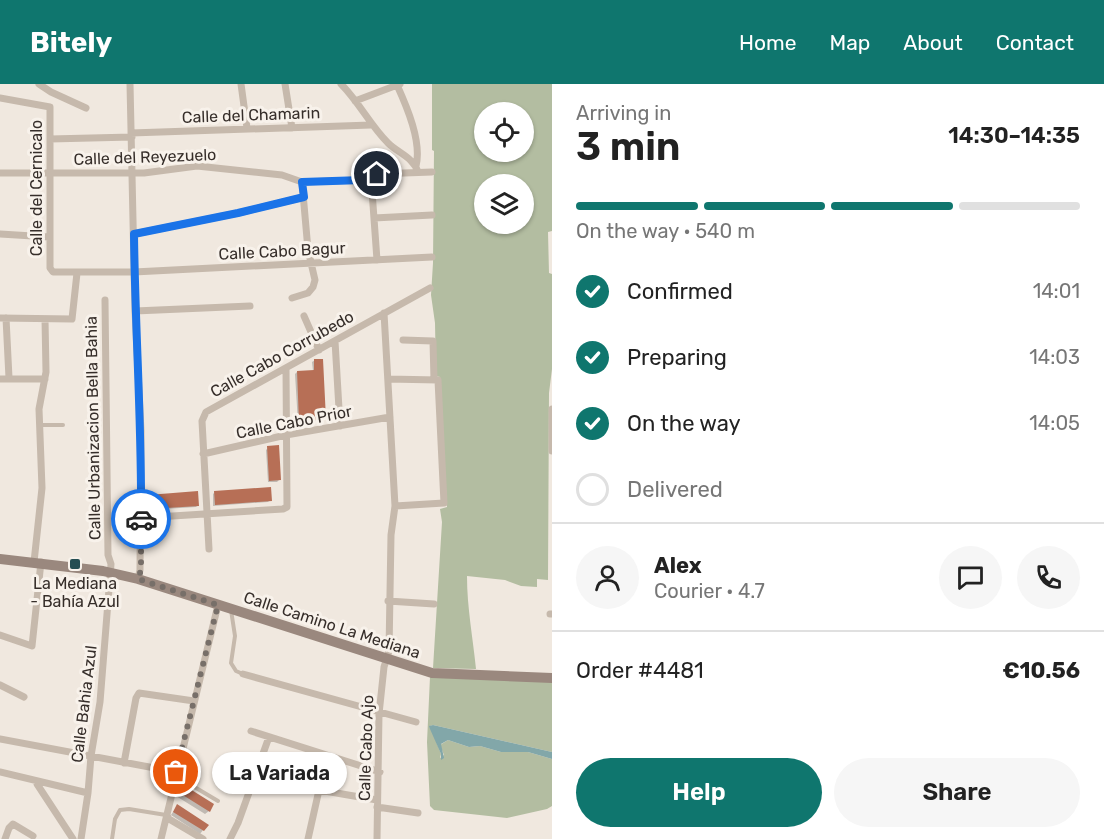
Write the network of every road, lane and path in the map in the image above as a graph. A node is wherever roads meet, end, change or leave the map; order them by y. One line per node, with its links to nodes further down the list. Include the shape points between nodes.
1 (39, 84): 8 (street)
2 (139, 84): 7 (street)
3 (241, 84): 14 (street)
4 (285, 84): 15 (street)
5 (342, 84): 10 (street)
6 (399, 84): 10 (street); 18 (street, via 410,115)
7 (130, 85): 16 (street)
8 (51, 92): 11 (street); 12 (street)
9 (0, 98): 11 (street, Calle del Cernicalo)
10 (355, 101): 13 (street)
11 (50, 107): 17 (street, Calle del Cernicalo)
12 (86, 108)
13 (371, 124): 15 (street, Calle del Chamarin); 18 (street)
14 (247, 128): 15 (street, Calle del Chamarin); 16 (street, Calle del Chamarin)
15 (292, 128)
16 (132, 135): 17 (street, Calle del Chamarin); 22 (street)
17 (50, 139): 21 (street, Calle del Cernicalo)
18 (417, 169): 19 (street, Calle del Reyezuelo); 23 (street, Calle del Reyezuelo)
19 (432, 172)
20 (0, 173): 21 (street, Calle del Reyezuelo)
21 (50, 173): 22 (street, Calle del Reyezuelo); 30 (street, Calle del Cernicalo)
22 (132, 173): 24 (street, Calle del Reyezuelo, via 216,166 282,175); 29 (street)
23 (371, 177): 24 (street, Calle del Reyezuelo); 27 (street)
24 (302, 182): 25 (street)
25 (304, 197): 29 (street); 33 (street)
26 (432, 215): 27 (street)
27 (374, 218): 32 (street)
28 (0, 234): 30 (street)
29 (134, 234): 34 (street)
30 (49, 237): 35 (street, Calle del Cernicalo, via 50,270)
31 (432, 257): 32 (street, Calle Cabo Bagur)
32 (377, 260): 33 (street, Calle Cabo Bagur)
33 (312, 263): 34 (street, Calle Cabo Bagur); 37 (street, via 313,287)
34 (134, 272): 35 (street, Calle del Cernicalo); 40 (street)
35 (77, 273): 44 (street, via 72,319)
36 (430, 288): 41 (street, Calle Cabo Corrubedo)
37 (292, 298)
38 (105, 300): 68 (street, Calle Urbanizacion Bella Bahia, via 111,564)
39 (249, 306): 40 (street)
40 (135, 311): 64 (street)
41 (384, 313): 46 (street, Calle Cabo Corrubedo); 52 (street)
42 (304, 316): 47 (street)
43 (3, 318): 44 (street); 49 (street)
44 (45, 319): 51 (street)
45 (403, 340): 53 (street, via 433,341)
46 (335, 341): 47 (street, Calle Cabo Corrubedo); 58 (street)
47 (319, 350): 48 (street, Calle Cabo Corrubedo)
48 (286, 368): 59 (street); 61 (street, Calle Cabo Corrubedo, via 206,412 202,418)
49 (9, 378): 50 (street); 51 (street)
50 (0, 379)
51 (45, 379): 56 (street, via 39,400)
52 (388, 379): 53 (street); 55 (street)
53 (436, 380): 62 (street, via 444,503)
54 (552, 409): 60 (street)
55 (390, 417): 58 (street, Calle Cabo Prior); 62 (street)
56 (40, 425): 57 (lane); 67 (street)
57 (63, 425)
58 (340, 426): 59 (street, Calle Cabo Prior)
59 (286, 435): 61 (street, Calle Cabo Prior); 63 (street, via 287,507)
60 (552, 451)
61 (204, 454): 63 (street, Calle Cabo Corrubedo)
62 (395, 506): 70 (street)
63 (207, 514): 64 (street); 65 (street, Calle Cabo Corrubedo)
64 (141, 518): 69 (street)
65 (209, 549)
66 (0, 559): 67 (street, Calle Camino La Mediana)
67 (38, 562): 68 (street, Calle Camino La Mediana); 74 (street, via 32,646)
68 (107, 572): 69 (street, Calle Camino La Mediana); 86 (street, Calle Bahia Azul, via 100,702)
69 (138, 579): 72 (street, Calle Camino La Mediana)
70 (388, 602): 71 (street); 75 (street)
71 (434, 604)
72 (218, 605): 73 (street, Calle Camino La Mediana); 80 (street)
73 (231, 609): 75 (street, Calle Camino La Mediana); 76 (lane, via 235,636 231,663)
74 (0, 635)
75 (387, 658): 77 (street, Calle Camino La Mediana, via 432,673); 81 (street, Calle Cabo Ajo)
76 (243, 674): 81 (street)
77 (552, 678)
78 (0, 685): 79 (street)
79 (24, 697)
80 (194, 701): 87 (street, via 139,693); 90 (street)
81 (379, 714): 82 (street); 89 (street, Calle Cabo Ajo)
82 (416, 722)
83 (251, 731): 84 (street)
84 (269, 737): 89 (street); 104 (street)
85 (0, 739): 86 (street)
86 (91, 756): 87 (street); 92 (street, Calle Bahia Azul)
87 (124, 763): 90 (street)
88 (0, 772): 91 (street)
89 (380, 772): 94 (street, Calle Cabo Ajo)
90 (176, 774): 93 (lane); 96 (street)
91 (37, 782): 92 (street); 99 (street)
92 (88, 793): 100 (street, Calle Bahia Azul)
93 (218, 801)
94 (377, 803): 95 (street); 105 (street, via 319,790); 106 (street, Calle Cabo Ajo)
95 (418, 813)
96 (167, 815): 101 (lane, via 120,810); 102 (street); 103 (street)
97 (33, 836): 98 (street, via 13,824)
98 (5, 839)
99 (73, 839)
100 (81, 839)
101 (112, 839)
102 (160, 839)
103 (203, 839)
104 (230, 839)
105 (308, 839)
106 (377, 839)

